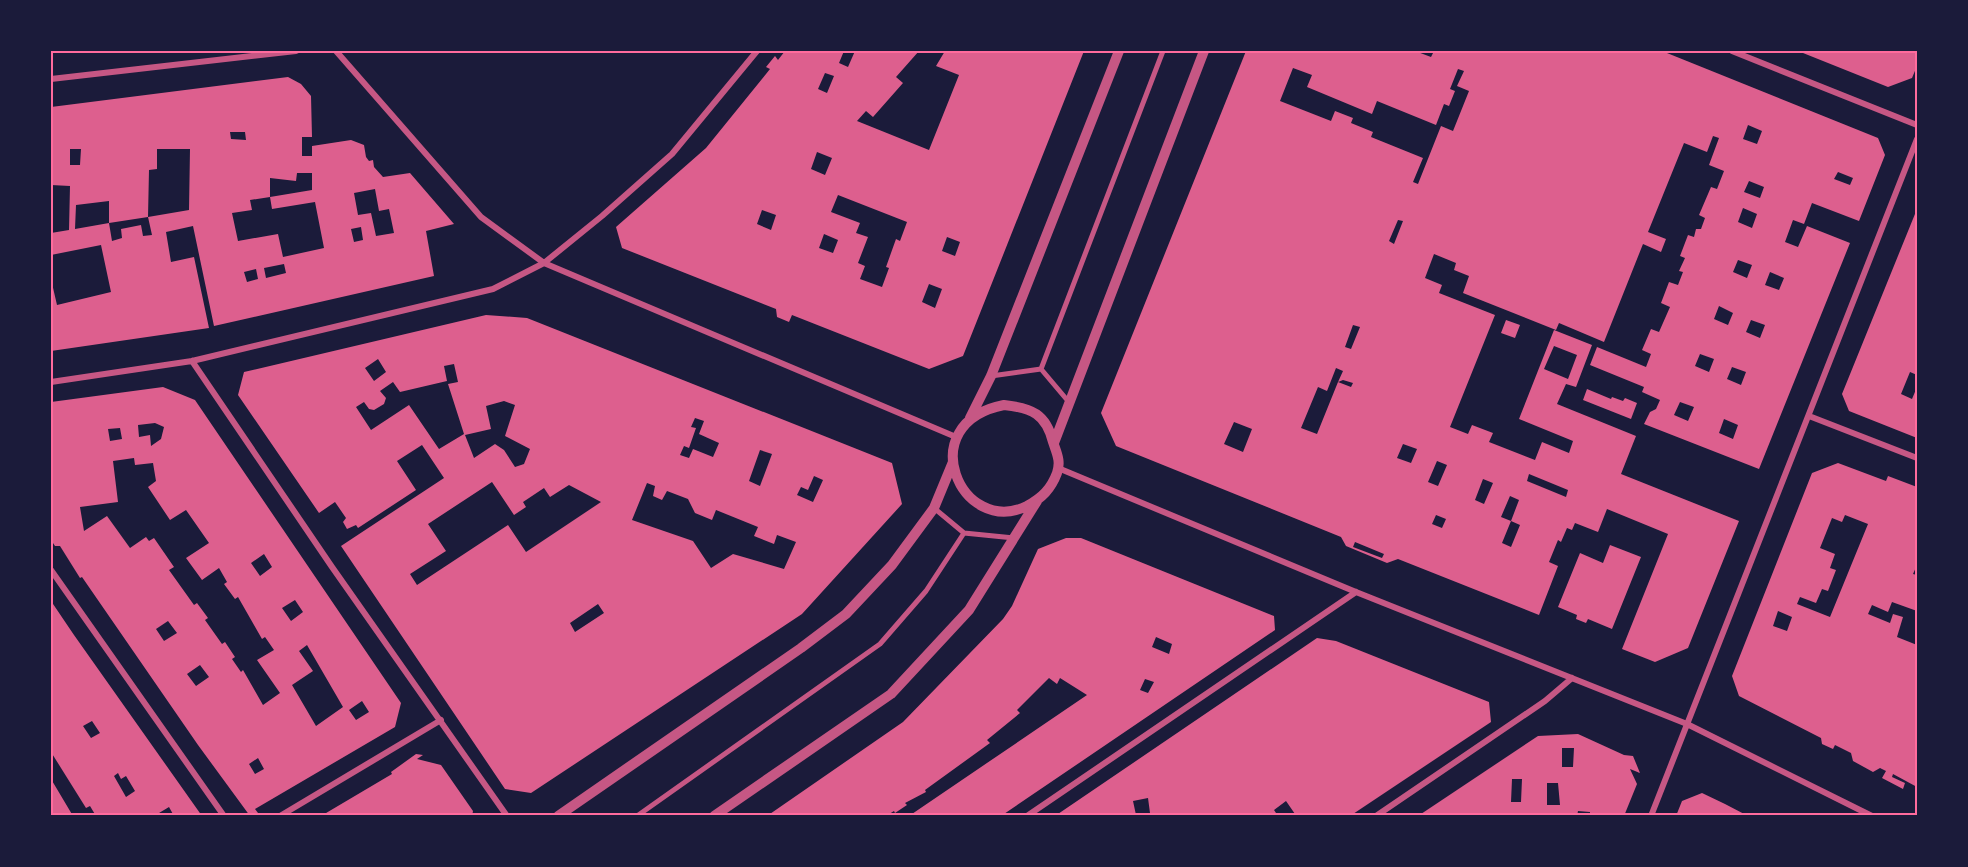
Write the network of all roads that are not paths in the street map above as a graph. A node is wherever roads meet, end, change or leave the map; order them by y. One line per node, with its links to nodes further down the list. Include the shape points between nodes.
1 (296, 51): 8 (street)
2 (336, 51): 11 (street, via 481,216)
3 (757, 51): 11 (street, via 672,154)
4 (1119, 51): 14 (street)
5 (1163, 51): 13 (street)
6 (1204, 51): 16 (street)
7 (1732, 51): 9 (street)
8 (51, 79)
9 (1917, 125)
10 (1917, 139): 17 (street)
11 (544, 263): 12 (street, via 493,290); 19 (street)
12 (192, 361): 15 (street); 31 (street)
13 (1041, 369): 14 (street); 16 (street)
14 (991, 376): 18 (street)
15 (51, 382)
16 (1068, 401): 20 (street)
17 (1809, 416): 21 (street); 32 (street)
18 (970, 418): 19 (street); 20 (street, via 986,408 1022,407 1051,428)
19 (956, 437): 22 (street)
20 (1054, 443): 23 (street)
21 (1917, 458)
22 (953, 462): 24 (street, via 962,488 983,506 1002,511 1020,509); 25 (street)
23 (1058, 468): 24 (street, via 1047,492); 29 (street)
24 (1037, 501): 27 (street)
25 (934, 508): 26 (street); 36 (street, via 892,565 846,614)
26 (964, 533): 27 (street); 37 (street, via 926,591 880,644)
27 (1014, 538): 38 (street, via 969,610 891,694)
28 (51, 570): 33 (street)
29 (1356, 592): 30 (street); 39 (street)
30 (1572, 678): 32 (street); 40 (street, via 1545,701)
31 (441, 720): 34 (street); 35 (street)
32 (1688, 724): 41 (street); 42 (street)
33 (224, 816)
34 (280, 816)
35 (507, 816)
36 (558, 816)
37 (637, 816)
38 (714, 816)
39 (1027, 816)
40 (1376, 816)
41 (1650, 816)
42 (1872, 816)

